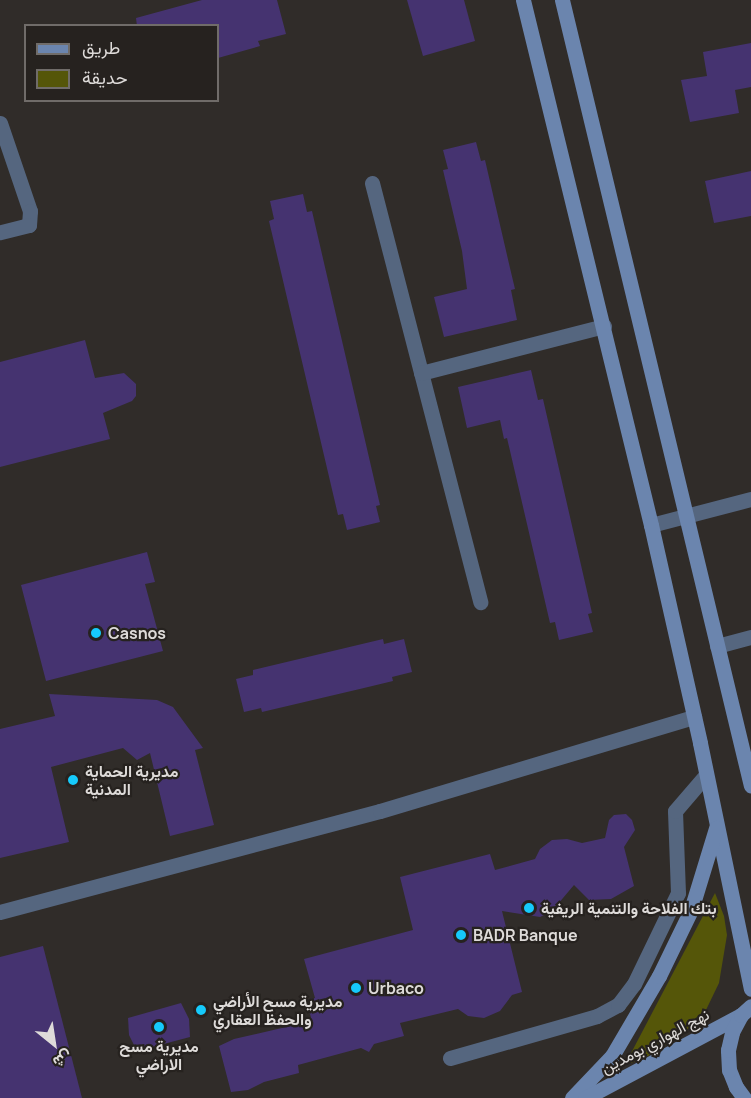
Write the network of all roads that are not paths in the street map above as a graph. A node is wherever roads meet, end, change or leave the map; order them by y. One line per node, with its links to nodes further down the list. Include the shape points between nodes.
1 (523, 0): 6 (main road)
2 (562, 0): 9 (main road)
3 (0, 123): 5 (street, via 30,211 29,225)
4 (372, 183): 7 (street)
5 (0, 232)
6 (604, 326): 7 (street); 10 (main road)
7 (421, 373): 11 (street)
8 (751, 499): 9 (street)
9 (688, 516): 10 (street); 13 (main road)
10 (651, 525): 14 (main road)
11 (480, 602)
12 (751, 637): 13 (street)
13 (717, 646): 16 (main road)
14 (694, 717): 15 (main road); 18 (street, via 380,811)
15 (705, 776): 17 (main road); 21 (street, via 675,811 678,893 634,984 618,1005 597,1017)
16 (751, 786)
17 (717, 826): 19 (main road); 22 (main road, via 691,910 659,976 612,1056)
18 (0, 912)
19 (751, 989)
20 (746, 1011): 23 (main road, نهج الهواري بومدين); 24 (main road, via 732,1032 728,1050 729,1070)
21 (450, 1058)
22 (572, 1098)
23 (585, 1098)
24 (744, 1098)

